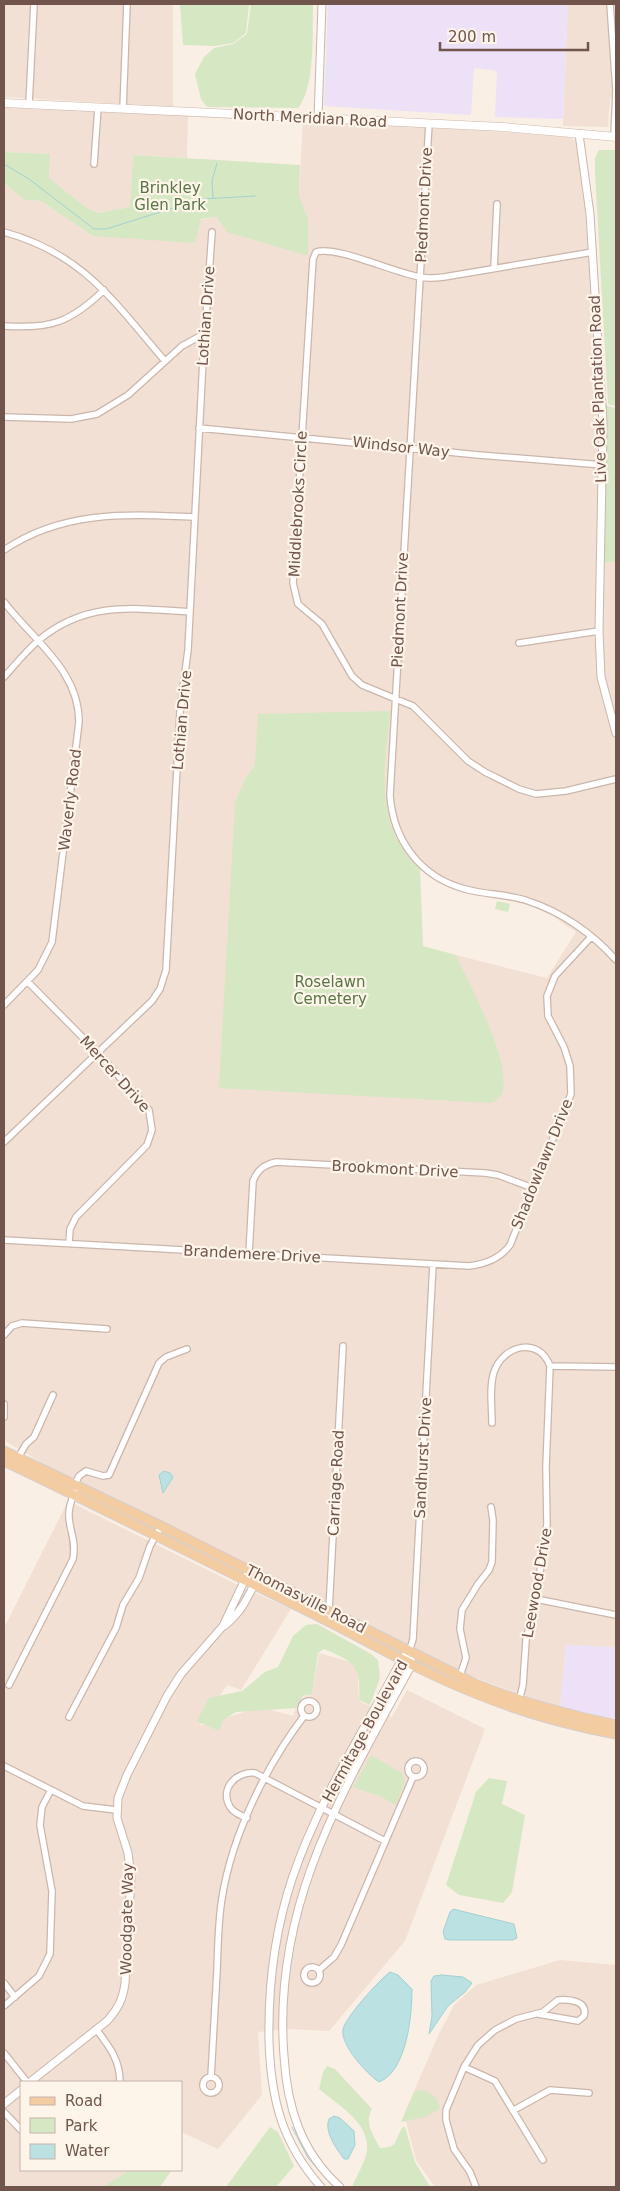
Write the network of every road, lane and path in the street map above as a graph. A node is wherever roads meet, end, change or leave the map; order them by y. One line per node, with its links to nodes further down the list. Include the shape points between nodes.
1 (34, 4): 6 (street)
2 (127, 4): 8 (street)
3 (322, 4): 9 (street)
4 (610, 4): 12 (street, via 616,90)
5 (4, 103): 6 (main road, North Meridian Road)
6 (29, 104): 7 (main road, North Meridian Road)
7 (98, 108): 8 (main road, North Meridian Road); 13 (street)
8 (123, 109): 9 (main road, North Meridian Road)
9 (318, 118): 10 (main road, North Meridian Road)
10 (429, 123): 11 (main road, North Meridian Road); 19 (street, Piedmont Drive)
11 (579, 134): 12 (main road, North Meridian Road); 17 (street, Live Oak Plantation Road)
12 (615, 137)
13 (94, 164)
14 (498, 204): 18 (street)
15 (4, 232): 20 (street, via 56,252)
16 (212, 232): 22 (street, Lothian Drive)
17 (593, 252): 18 (street, Middlebrooks Circle); 28 (street, Live Oak Plantation Road)
18 (494, 268): 19 (street, Middlebrooks Circle, via 444,277)
19 (420, 277): 26 (street, Middlebrooks Circle, via 349,256 326,251 316,254 307,326); 27 (street, Piedmont Drive)
20 (104, 290): 21 (street, via 77,313 59,322 37,328); 23 (street)
21 (4, 326)
22 (204, 334): 23 (street, via 182,346); 25 (street, Lothian Drive)
23 (165, 361): 24 (street, via 126,397 93,415 71,419)
24 (4, 416)
25 (199, 428): 26 (street, Windsor Way); 29 (street, Lothian Drive)
26 (301, 438): 27 (street, Windsor Way); 37 (street, Middlebrooks Circle, via 292,575 296,600 322,624 352,676 362,685)
27 (410, 448): 28 (street, Windsor Way); 37 (street, Piedmont Drive)
28 (603, 465): 33 (street, Live Oak Plantation Road)
29 (195, 517): 30 (street, via 129,514 90,517 43,531); 32 (street, Lothian Drive)
30 (4, 550)
31 (4, 602): 34 (street, Waverly Road)
32 (190, 612): 34 (street, via 139,608 95,611 80,615); 44 (street, Lothian Drive, via 180,712 166,970 152,1001)
33 (600, 631): 35 (street); 38 (street, Live Oak Plantation Road, via 601,678)
34 (38, 640): 36 (street); 42 (street, Waverly Road, via 70,682 77,700 79,722 54,934 43,962)
35 (519, 643)
36 (4, 677)
37 (395, 698): 39 (street, Middlebrooks Circle, via 418,711 468,761 519,789 536,794 554,793); 40 (street, Piedmont Drive, via 390,805 398,835 413,857 446,882 466,890 510,896 538,904)
38 (616, 733)
39 (616, 779)
40 (591, 937): 41 (street, Piedmont Drive); 46 (street, Shadowlawn Drive, via 555,976 548,996 548,1016 567,1057 572,1086 568,1104)
41 (616, 960)
42 (28, 982): 43 (street, Waverly Road); 44 (street, Mercer Drive)
43 (4, 1005)
44 (97, 1052): 45 (street, Lothian Drive); 48 (street, Mercer Drive, via 149,1110 152,1130 143,1151 71,1224)
45 (4, 1142)
46 (533, 1188): 49 (street, Brookmont Drive, via 498,1175 276,1162 257,1172 252,1191); 50 (street, Shadowlawn Drive, via 510,1245)
47 (4, 1240): 48 (street, Brandemere Drive)
48 (69, 1243): 49 (street, Brandemere Drive)
49 (249, 1254): 51 (street, Brandemere Drive)
50 (499, 1256): 51 (street, Brandemere Drive, via 482,1264)
51 (433, 1264): 77 (street, Sandhurst Drive, via 414,1630)
52 (107, 1329): 53 (street, via 22,1323 12,1326)
53 (4, 1335)
54 (343, 1346): 73 (street, Carriage Road)
55 (187, 1349): 65 (street, via 159,1363 109,1475 86,1472 79,1476)
56 (550, 1366): 57 (street); 61 (street, via 542,1353 525,1346 507,1355 494,1372); 72 (street, Leewood Drive, via 546,1467 548,1524)
57 (616, 1367)
58 (53, 1395): 63 (street, via 34,1437)
59 (4, 1404): 60 (street)
60 (4, 1417)
61 (492, 1423)
62 (4, 1451): 63 (main road, Thomasville Road)
63 (18, 1458): 65 (main road, Thomasville Road)
64 (4, 1461): 65 (main road, Thomasville Road)
65 (74, 1489): 67 (main road, Thomasville Road); 81 (street, via 68,1516 74,1542 73,1559)
66 (491, 1507): 80 (street, via 492,1562 490,1570 462,1610 460,1629 466,1658)
67 (159, 1530): 68 (main road, Thomasville Road); 70 (main road, Thomasville Road); 83 (street, via 139,1578 123,1605 116,1628)
68 (249, 1571): 69 (main road, Thomasville Road); 70 (street, Woodgate Way)
69 (258, 1576): 71 (street, Woodgate Way); 73 (main road, Thomasville Road)
70 (245, 1580): 71 (main road, Thomasville Road); 76 (street, Woodgate Way)
71 (254, 1584): 75 (main road, Thomasville Road); 76 (street, Woodgate Way, via 241,1610)
72 (536, 1598): 74 (street); 82 (street, Leewood Drive, via 526,1640 523,1685)
73 (329, 1610): 75 (street, Carriage Road); 77 (main road, Thomasville Road)
74 (616, 1615)
75 (325, 1620): 78 (main road, Thomasville Road)
76 (223, 1626): 92 (street, Woodgate Way, via 181,1674 167,1696 127,1775)
77 (409, 1652): 78 (street, Hermitage Boulevard); 79 (street, Hermitage Boulevard); 80 (main road, Thomasville Road)
78 (402, 1659): 79 (main road, Thomasville Road); 91 (street, Hermitage Boulevard)
79 (412, 1664): 82 (main road, Thomasville Road, via 474,1693); 93 (street, Hermitage Boulevard)
80 (460, 1676): 82 (main road, Thomasville Road)
81 (9, 1685)
82 (518, 1704): 85 (main road, Thomasville Road); 86 (main road, Thomasville Road, via 566,1724)
83 (69, 1716)
84 (304, 1716): 89 (street)
85 (616, 1725)
86 (616, 1734)
87 (4, 1766): 90 (street)
88 (412, 1777): 95 (street)
89 (265, 1779): 91 (street); 94 (street); 94 (street, via 249,1772 230,1783 227,1795 230,1806 235,1813)
90 (51, 1790): 92 (street, via 83,1806); 98 (street, via 42,1807 40,1825 52,1891 50,1954 39,1976)
91 (322, 1808): 93 (street); 115 (street, Hermitage Boulevard, via 293,1877 281,1920 271,1979 269,2024 273,2094 281,2123 297,2156)
92 (116, 1810): 101 (street, Woodgate Way, via 131,1877 125,1984 118,2008)
93 (332, 1814): 95 (street); 116 (street, Hermitage Boulevard, via 310,1866 297,1912 285,1977 282,2041 293,2117 310,2151)
94 (247, 1818): 104 (street, via 234,1850 222,1899)
95 (386, 1841): 96 (street, via 341,1945 334,1957)
96 (319, 1970)
97 (4, 1983): 98 (street)
98 (15, 1997): 99 (street)
99 (4, 2006)
100 (538, 2014): 100 (street, via 578,2021 584,2016 585,2009 578,2002 562,1999); 103 (street, via 516,2019 495,2030 478,2045)
101 (96, 2029): 106 (street, Woodgate Way); 107 (street, via 114,2053)
102 (4, 2052): 105 (street)
103 (464, 2067): 111 (street, via 495,2082); 117 (street, via 446,2110 446,2120 454,2149)
104 (211, 2077)
105 (28, 2081)
106 (30, 2081)
107 (120, 2081)
108 (20, 2091): 110 (street)
109 (589, 2093): 111 (street, via 550,2090)
110 (4, 2104)
111 (514, 2110): 114 (street)
112 (4, 2112): 113 (street)
113 (20, 2129)
114 (543, 2160)
115 (321, 2187)
116 (340, 2187)
117 (476, 2187)

